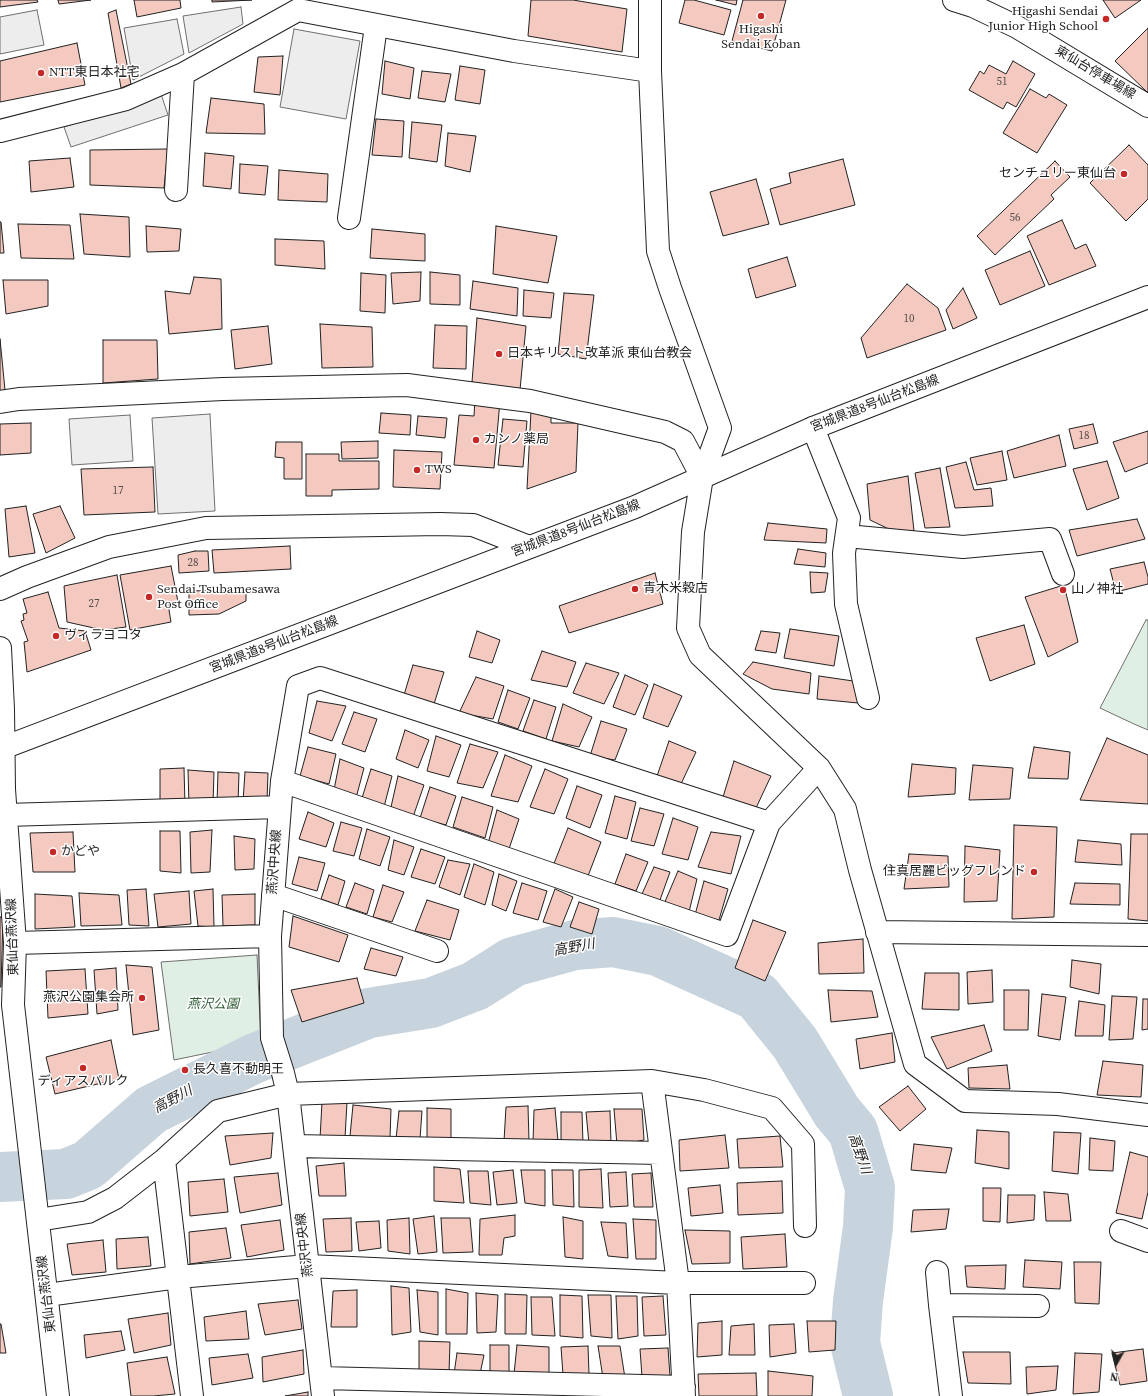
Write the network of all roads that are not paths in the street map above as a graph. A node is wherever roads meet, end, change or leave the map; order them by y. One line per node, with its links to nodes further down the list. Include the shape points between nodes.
1 (650, 0): 4 (street)
2 (954, 0): 6 (street, 東仙台停車場線, via 1017,27)
3 (376, 26): 4 (street, via 514,52); 5 (street, via 298,10); 9 (street)
4 (650, 71): 13 (street, via 658,251 720,428)
5 (183, 74): 7 (street, via 126,99); 8 (street)
6 (1148, 106)
7 (0, 131)
8 (176, 190)
9 (349, 218)
10 (1148, 297): 12 (street, 宮城県道8号仙台松島線)
11 (0, 402): 13 (street, via 223,389 407,385 530,401 665,432 682,441)
12 (813, 428): 13 (street, 宮城県道8号仙台松島線); 14 (street, via 849,518)
13 (702, 477): 15 (street, 宮城県道8号仙台松島線, via 635,507); 21 (street, via 693,532 688,628 700,655)
14 (847, 536): 16 (street, via 963,547 1050,539); 19 (street, via 844,553 846,604)
15 (529, 547): 17 (street, via 473,525 206,528 109,547); 20 (street, 宮城県道8号仙台松島線)
16 (1063, 574)
17 (0, 589)
18 (0, 648): 20 (street, 東仙台燕沢線, via 3,709)
19 (868, 698)
20 (1, 749): 24 (street, 東仙台燕沢線)
21 (819, 768): 25 (street); 27 (street, via 845,809)
22 (282, 781): 23 (street, 燕沢中央線); 25 (street, via 727,935); 25 (street, 燕沢中央線, via 298,686 320,678)
23 (280, 807): 24 (street); 26 (street, 燕沢中央線)
24 (6, 814): 30 (street, 東仙台燕沢線)
25 (769, 823)
26 (273, 895): 29 (street, 燕沢中央線); 31 (street)
27 (877, 932): 28 (street); 34 (street, via 915,1064 965,1101 1058,1104)
28 (1148, 935)
29 (270, 936): 30 (street); 33 (street, 燕沢中央線, via 272,1038)
30 (15, 943): 38 (street, 東仙台燕沢線, via 14,1005)
31 (437, 951)
32 (652, 1081): 33 (street); 36 (street); 39 (street, via 704,1090 772,1108 804,1144)
33 (288, 1094): 35 (street, 燕沢中央線); 37 (street, via 218,1111)
34 (1148, 1114)
35 (294, 1146): 36 (street); 42 (street, 燕沢中央線)
36 (661, 1153): 45 (street)
37 (164, 1160): 38 (street, via 115,1198 88,1212); 44 (street)
38 (38, 1220): 47 (street, 東仙台燕沢線)
39 (805, 1226)
40 (1121, 1231): 41 (street)
41 (1148, 1241)
42 (308, 1266): 44 (street); 45 (street); 50 (street, 燕沢中央線)
43 (937, 1272): 48 (street)
44 (178, 1278): 47 (street); 53 (street)
45 (678, 1283): 46 (street); 51 (street)
46 (804, 1283)
47 (47, 1295): 52 (street, 東仙台燕沢線)
48 (940, 1305): 49 (street); 54 (street)
49 (1038, 1306)
50 (322, 1387): 51 (street)
51 (684, 1392)
52 (58, 1396)
53 (192, 1396)
54 (951, 1396)

